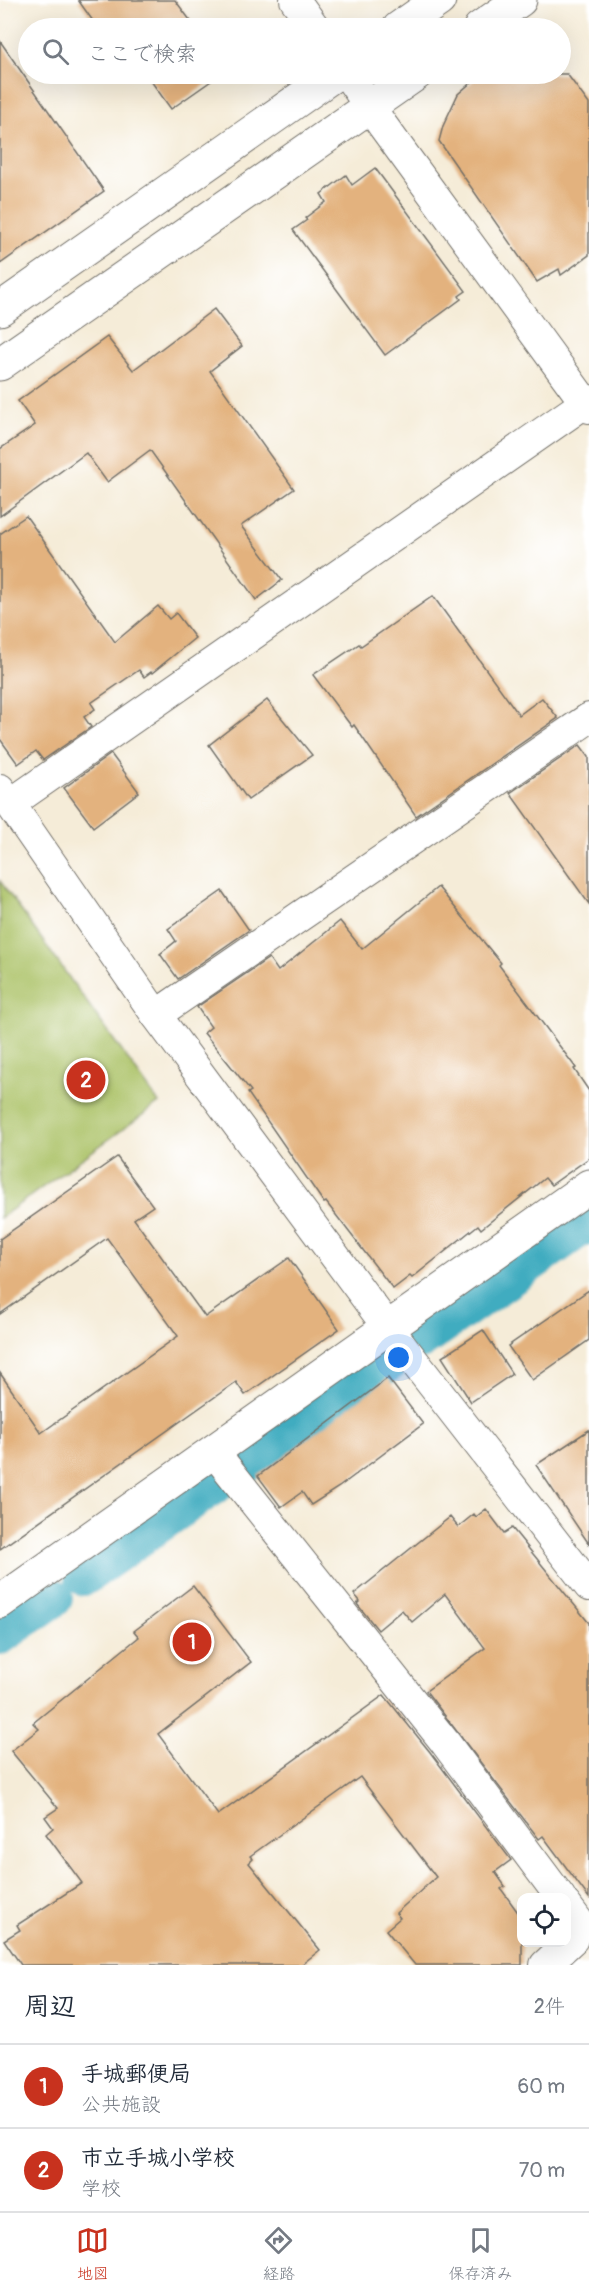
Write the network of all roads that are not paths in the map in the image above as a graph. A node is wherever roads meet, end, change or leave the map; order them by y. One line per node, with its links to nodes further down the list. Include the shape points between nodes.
1 (295, 0): 4 (street)
2 (439, 0): 5 (street)
3 (520, 0): 6 (street)
4 (308, 18)
5 (413, 18)
6 (494, 18)
7 (321, 84): 11 (street)
8 (354, 84): 10 (street)
9 (401, 84): 10 (street)
10 (369, 106): 12 (street); 13 (street)
11 (0, 309)
12 (0, 364)
13 (588, 404): 15 (street)
14 (589, 718): 16 (street)
15 (5, 797): 16 (street)
16 (156, 1015): 18 (street)
17 (589, 1186): 18 (street)
18 (389, 1329): 19 (street); 20 (street)
19 (214, 1452): 21 (street); 22 (street, via 444,1741)
20 (589, 1586)
21 (0, 1602)
22 (557, 1893)
23 (571, 1911): 24 (street, via 578,1921)
24 (571, 1941)
25 (564, 1947): 26 (street)
26 (545, 1965)

